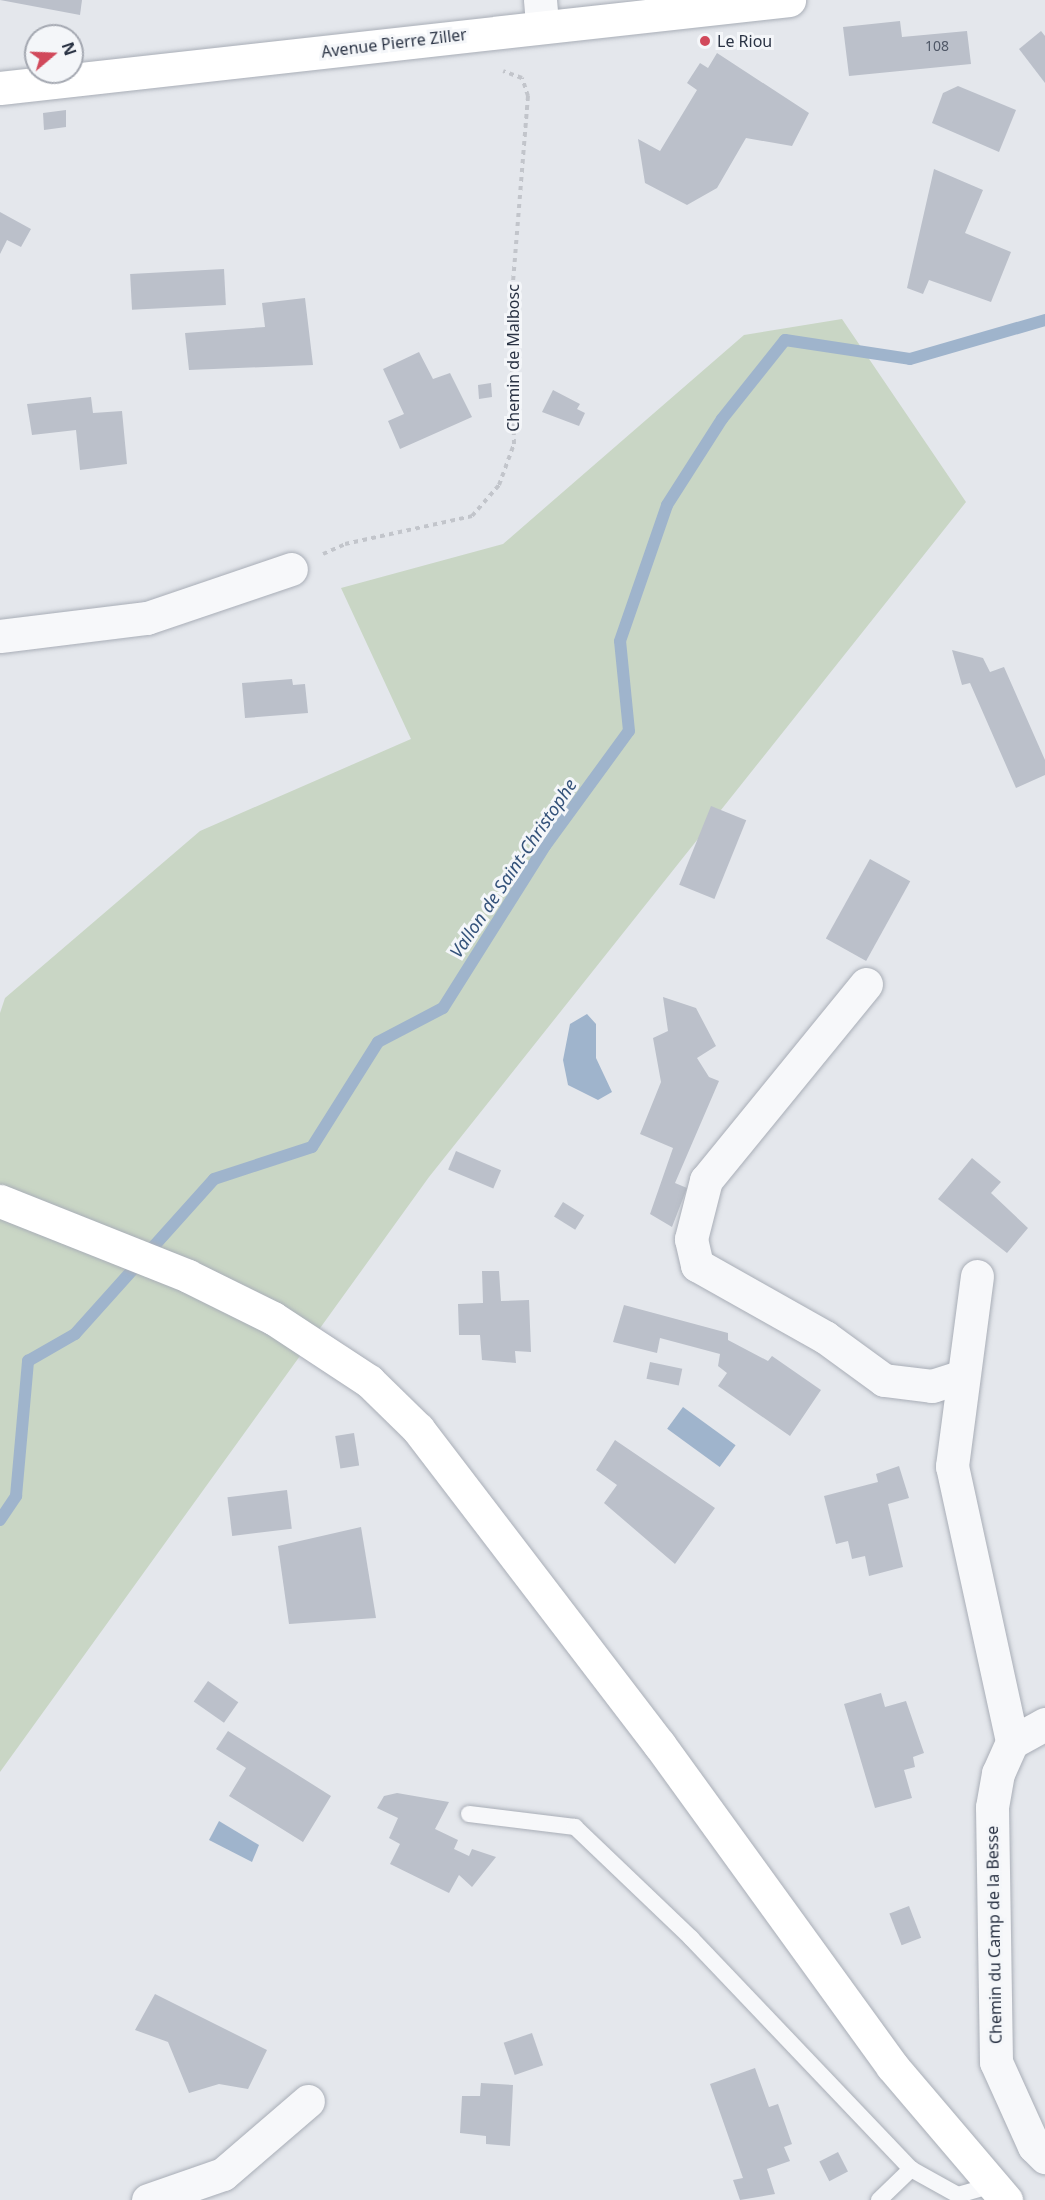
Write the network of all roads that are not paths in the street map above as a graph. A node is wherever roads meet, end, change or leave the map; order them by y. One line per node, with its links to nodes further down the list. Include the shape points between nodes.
1 (789, 0): 2 (main road, Avenue Pierre Ziller)
2 (541, 13): 3 (main road, Avenue Pierre Ziller)
3 (0, 88)
4 (291, 569): 5 (street, via 147,618)
5 (0, 636)
6 (866, 984): 9 (street, via 706,1180 691,1239 697,1265 825,1337 884,1380 932,1386)
7 (0, 1201): 16 (main road, via 241,1301 369,1381 433,1448 659,1744 892,2066)
8 (977, 1276): 9 (street)
9 (962, 1376): 11 (street, via 964,1401 952,1466)
10 (1045, 1724): 11 (street)
11 (1012, 1742): 14 (street, Chemin du Camp de la Besse, via 998,1773 992,1807 996,2062 1034,2146)
12 (469, 1814): 15 (lane, via 575,1827 691,1938)
13 (308, 2101): 17 (street, via 223,2174)
14 (1045, 2157)
15 (911, 2169): 16 (lane, via 958,2195); 18 (lane)
16 (998, 2193)
17 (148, 2200)
18 (879, 2200)

